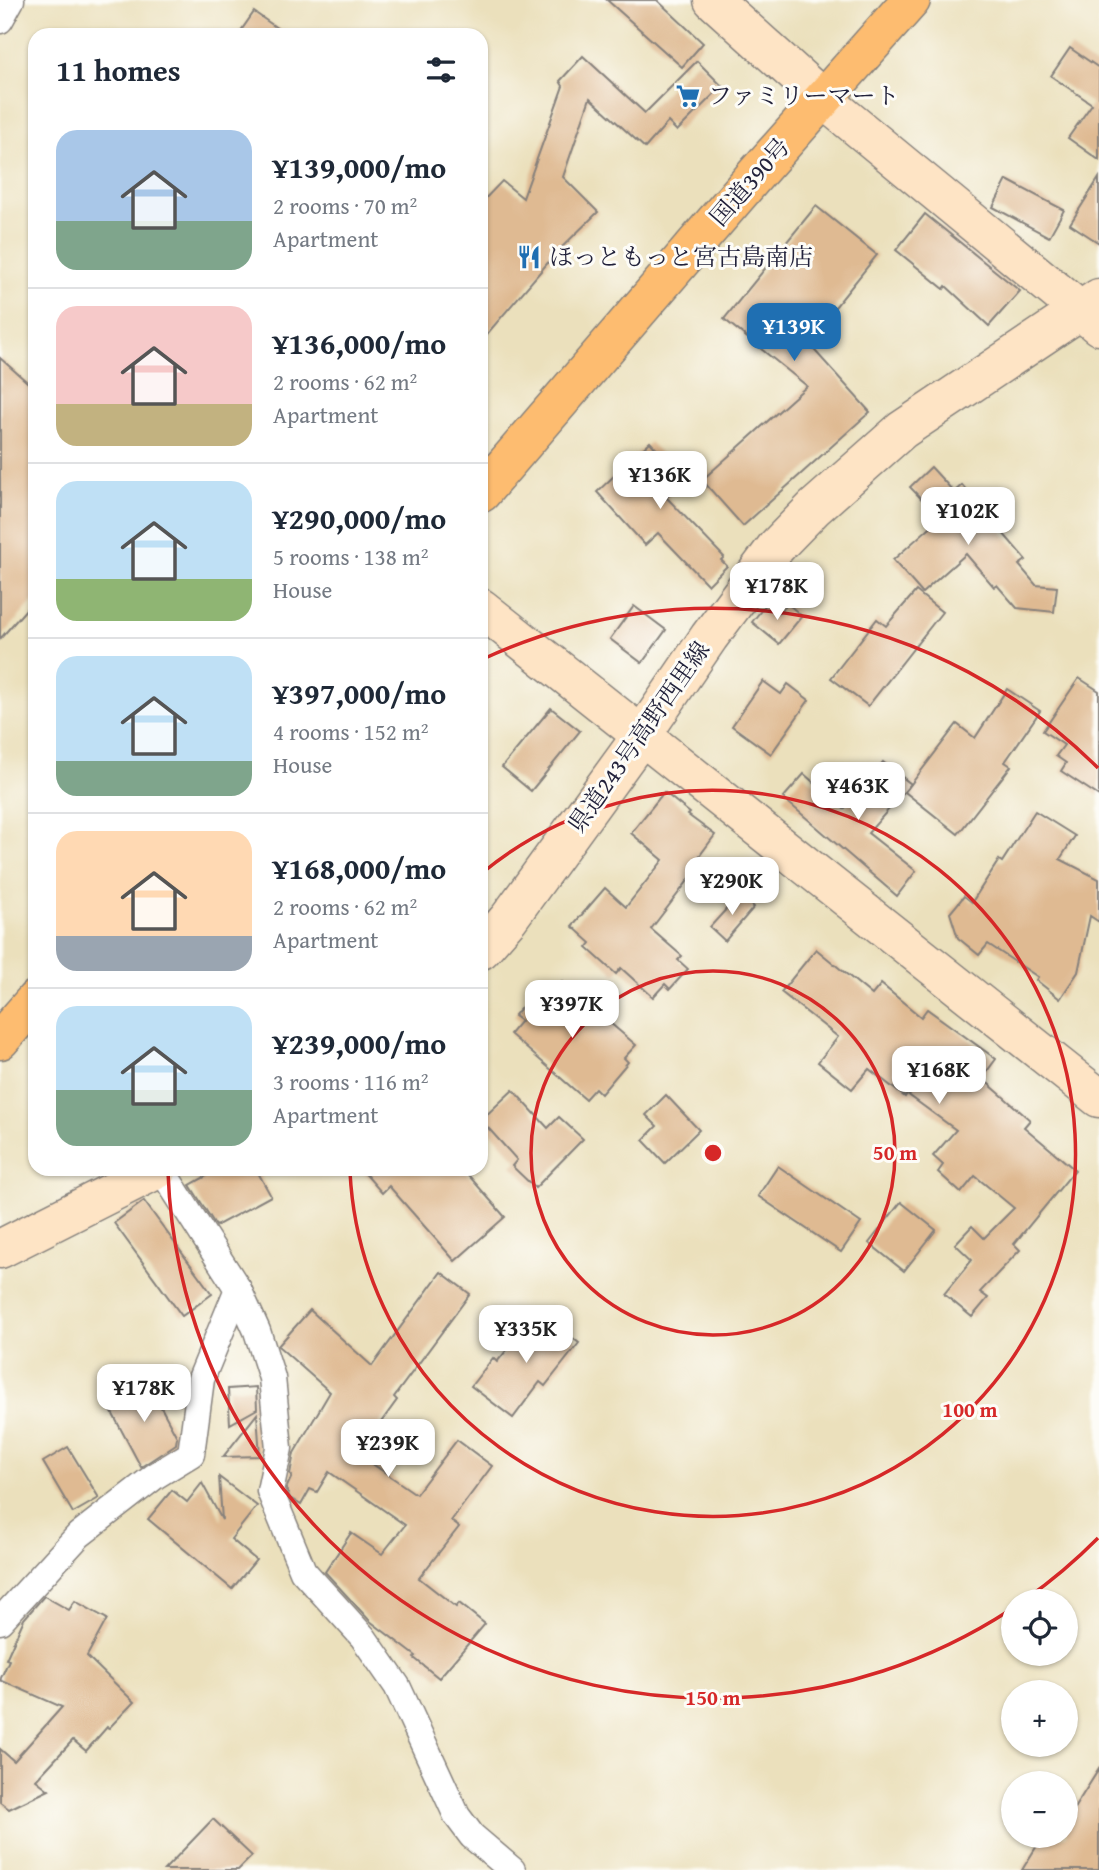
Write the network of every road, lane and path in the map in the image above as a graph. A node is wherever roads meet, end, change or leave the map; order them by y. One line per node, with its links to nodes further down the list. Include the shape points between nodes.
1 (10, 0): 4 (street)
2 (713, 0): 5 (street)
3 (911, 0): 5 (highway, 国道390号)
4 (0, 20)
5 (823, 99): 6 (street); 7 (highway, 国道390号)
6 (1093, 312): 9 (street, 県道243号高野西里線, via 902,430 814,508 776,547)
7 (488, 486)
8 (488, 614): 9 (street)
9 (642, 735): 10 (street, 県道243号高野西里線); 13 (street)
10 (488, 942)
11 (28, 1008): 12 (highway)
12 (0, 1040)
13 (1099, 1098)
14 (144, 1176): 16 (street)
15 (164, 1176): 17 (street)
16 (10, 1238)
17 (238, 1289): 18 (street, via 201,1379 191,1454 79,1535); 19 (street, via 272,1378 279,1448 270,1491 303,1571 363,1637 397,1686 457,1816 472,1836)
18 (0, 1622)
19 (512, 1870)

